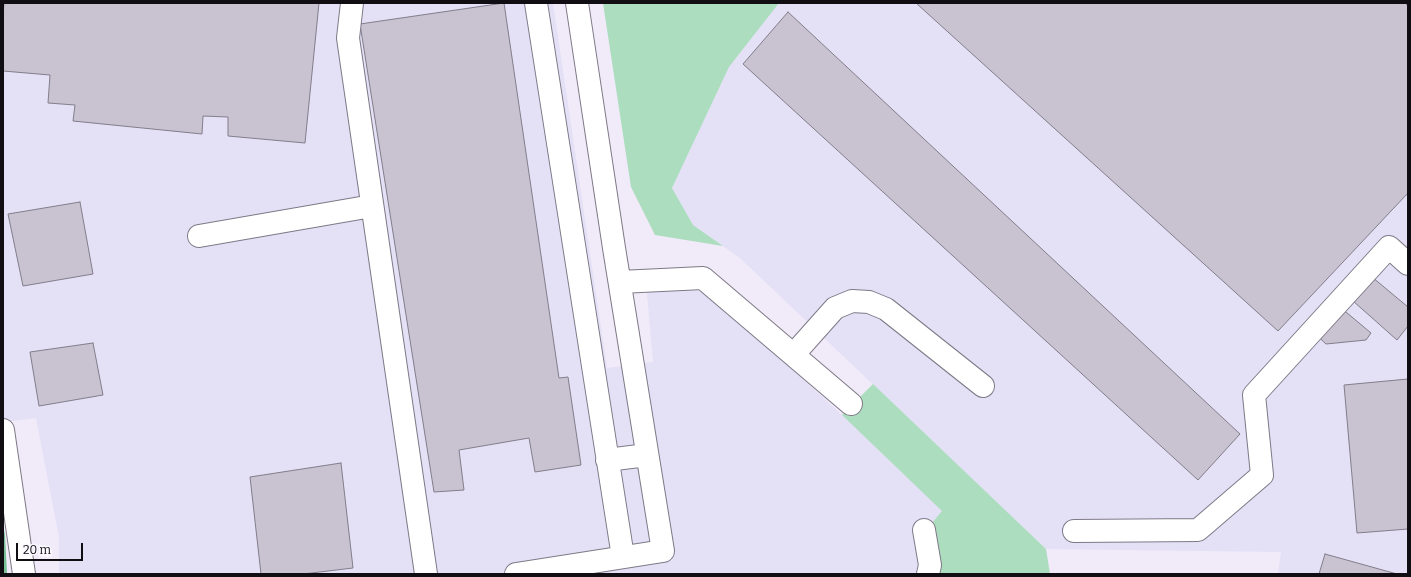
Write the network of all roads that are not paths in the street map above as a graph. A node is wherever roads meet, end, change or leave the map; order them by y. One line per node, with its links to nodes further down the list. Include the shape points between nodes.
1 (352, 3): 4 (street, via 348,38)
2 (536, 3): 13 (street)
3 (578, 3): 7 (street)
4 (372, 206): 5 (street); 18 (street)
5 (199, 236)
6 (1408, 264): 15 (street, via 1389,247 1254,395 1262,475 1198,530)
7 (620, 282): 8 (street, via 704,278); 12 (street)
8 (794, 354): 9 (street, via 835,308 852,301 869,302 886,309); 10 (street)
9 (983, 386)
10 (851, 404)
11 (3, 430): 17 (street)
12 (647, 455): 13 (street); 16 (street, via 663,551)
13 (607, 460): 16 (street)
14 (924, 530): 20 (street, via 930,565)
15 (1074, 531)
16 (623, 557): 19 (street)
17 (24, 574)
18 (426, 574)
19 (516, 574)
20 (928, 574)

